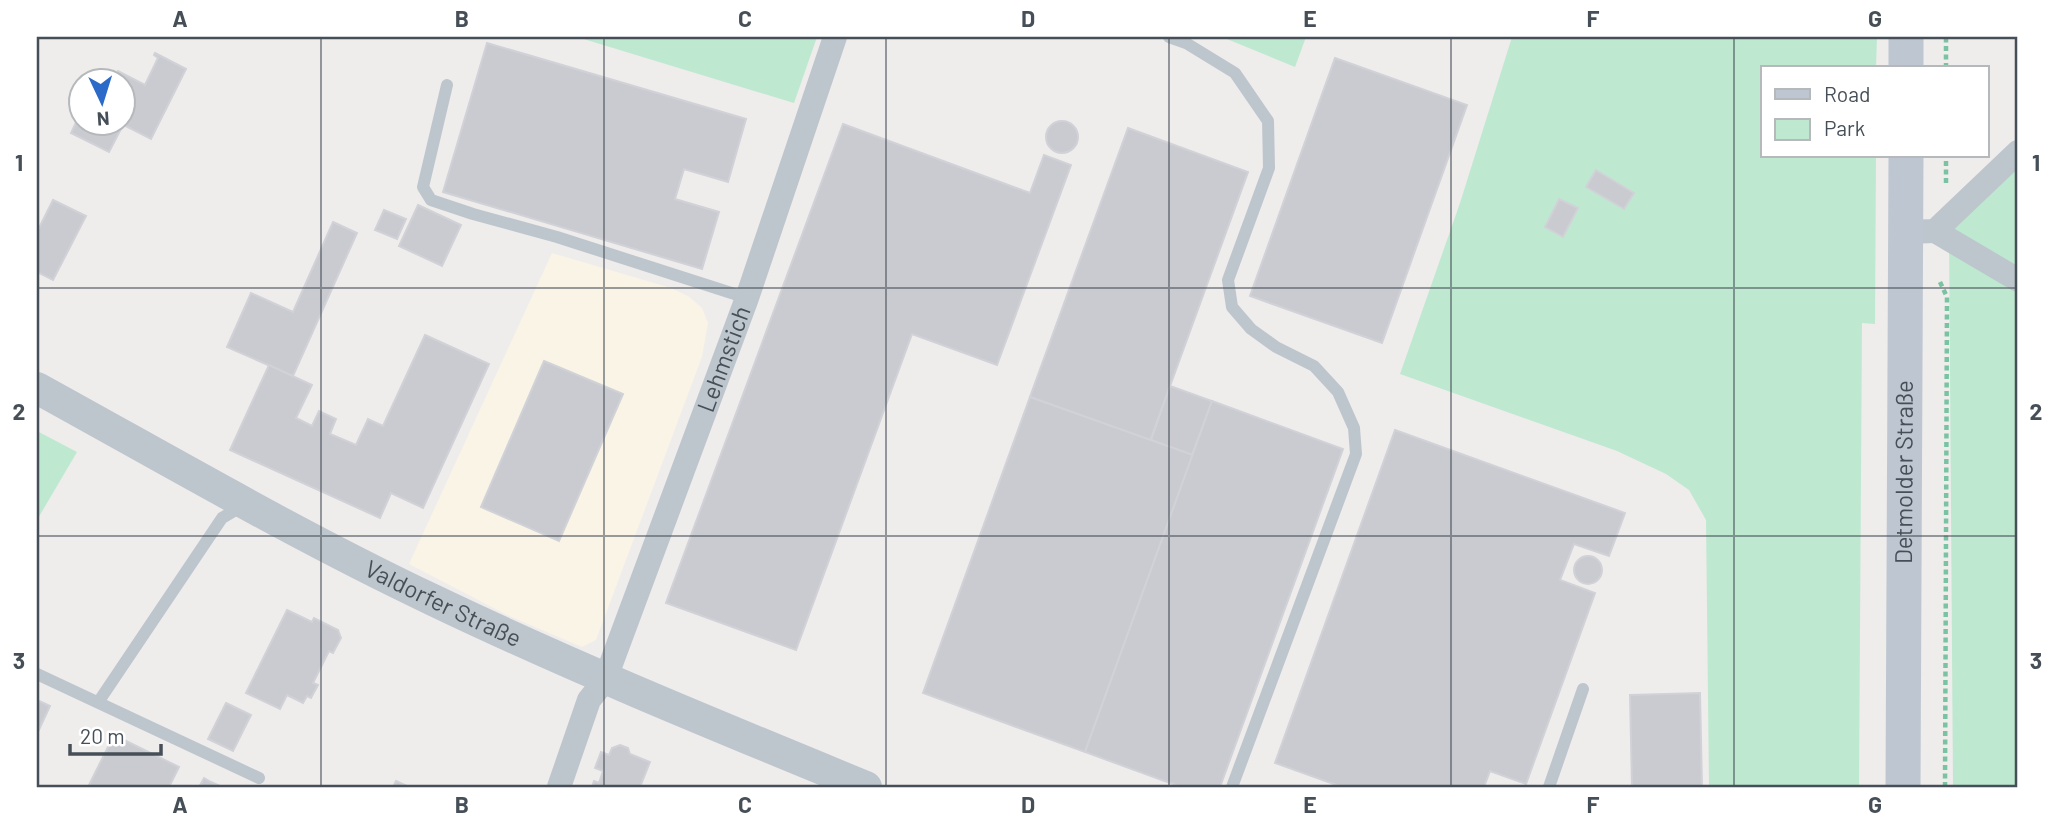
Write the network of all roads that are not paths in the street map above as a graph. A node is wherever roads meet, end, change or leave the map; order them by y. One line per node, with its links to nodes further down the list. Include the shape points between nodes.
1 (835, 37): 10 (street, Lehmstich)
2 (1170, 37): 20 (lane, via 1235,74 1268,121 1269,168 1228,280 1232,307 1276,347 1314,366 1338,392 1354,428 1356,454)
3 (1906, 37): 4 (main road)
4 (1906, 66)
5 (447, 85): 10 (lane, via 422,187 432,200)
6 (2018, 152): 8 (street)
7 (1906, 158): 8 (main road, Detmolder Straße)
8 (1921, 231): 9 (street); 22 (main road, Detmolder Straße)
9 (2018, 280)
10 (747, 298): 14 (street, Lehmstich)
11 (37, 388): 12 (street, Valdorfer Straße)
12 (246, 503): 14 (street, Valdorfer Straße, via 431,599); 16 (lane, via 222,518)
13 (37, 674): 16 (lane)
14 (605, 680): 18 (street, Lehmstich, via 589,700); 19 (street, Valdorfer Straße)
15 (1583, 689): 21 (lane)
16 (99, 701): 17 (lane)
17 (259, 778)
18 (559, 787)
19 (866, 787)
20 (1232, 787)
21 (1549, 787)
22 (1903, 787)

